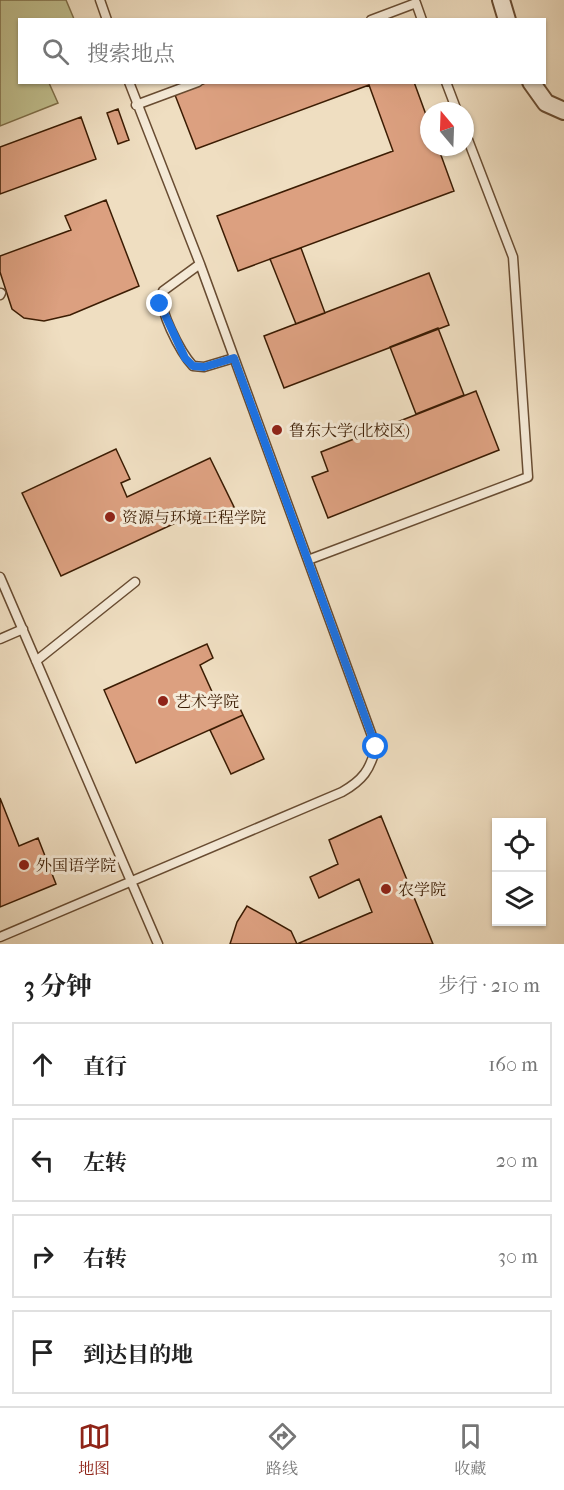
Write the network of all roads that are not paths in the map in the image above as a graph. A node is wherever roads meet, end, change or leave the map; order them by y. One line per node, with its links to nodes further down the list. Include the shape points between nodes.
1 (100, 0): 3 (lane)
2 (501, 0): 6 (street)
3 (105, 18)
4 (375, 18): 5 (lane, via 416,3)
5 (422, 18)
6 (506, 18)
7 (130, 84): 12 (lane)
8 (193, 84): 12 (lane)
9 (447, 84): 11 (lane)
10 (532, 84): 13 (street, via 546,103)
11 (454, 102)
12 (136, 105): 15 (lane)
13 (564, 111)
14 (474, 155): 17 (lane, via 513,257 528,477)
15 (200, 264): 16 (lane); 16 (lane, via 163,291 160,304 185,358 193,366 204,367)
16 (234, 358): 17 (lane)
17 (308, 560): 23 (lane, via 376,747 371,767 359,783 342,792)
18 (0, 577): 20 (lane)
19 (135, 582): 22 (lane)
20 (23, 629): 21 (lane); 22 (lane)
21 (0, 639)
22 (36, 661): 23 (lane)
23 (131, 883): 24 (lane); 25 (lane)
24 (0, 937)
25 (158, 944)

